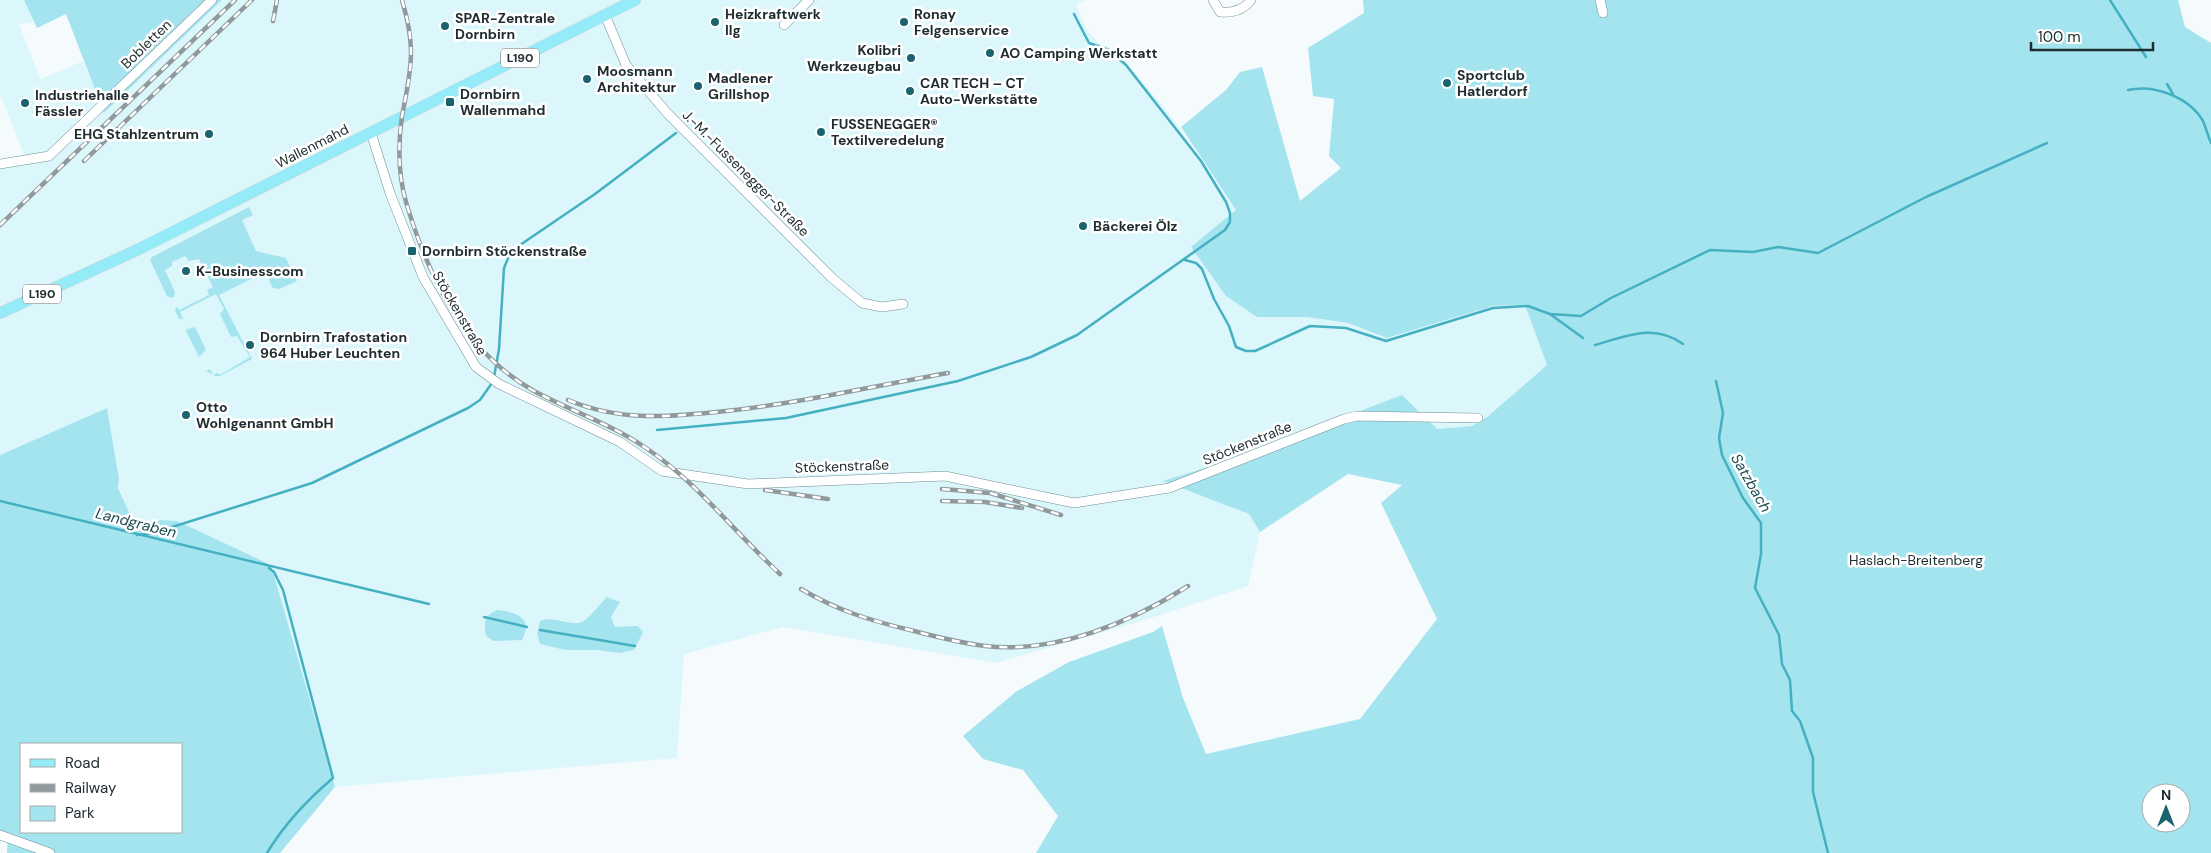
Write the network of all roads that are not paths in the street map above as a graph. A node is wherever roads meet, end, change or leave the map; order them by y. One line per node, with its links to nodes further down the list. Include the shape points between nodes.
1 (212, 0): 11 (street, Bobletten, via 49,156)
2 (635, 0): 8 (main road, Wallenmahd / L190)
3 (809, 0): 9 (street)
4 (1213, 0): 5 (street, via 1220,12 1229,13 1239,10)
5 (1251, 0)
6 (1600, 0): 7 (street)
7 (1604, 13)
8 (604, 15): 10 (main road, Wallenmahd / L190); 12 (street, J.-M.-Fussenegger-Straße, via 626,65 668,114 832,278 862,303 882,307)
9 (784, 25)
10 (371, 133): 13 (main road, Wallenmahd / L190, via 133,252); 14 (street, Stöckenstraße, via 423,277 476,367 499,384 620,442 662,471 748,484 945,476 1074,503 1169,488 1357,416)
11 (0, 164)
12 (902, 304)
13 (0, 313)
14 (1478, 418)
15 (0, 834): 16 (street)
16 (50, 853)

